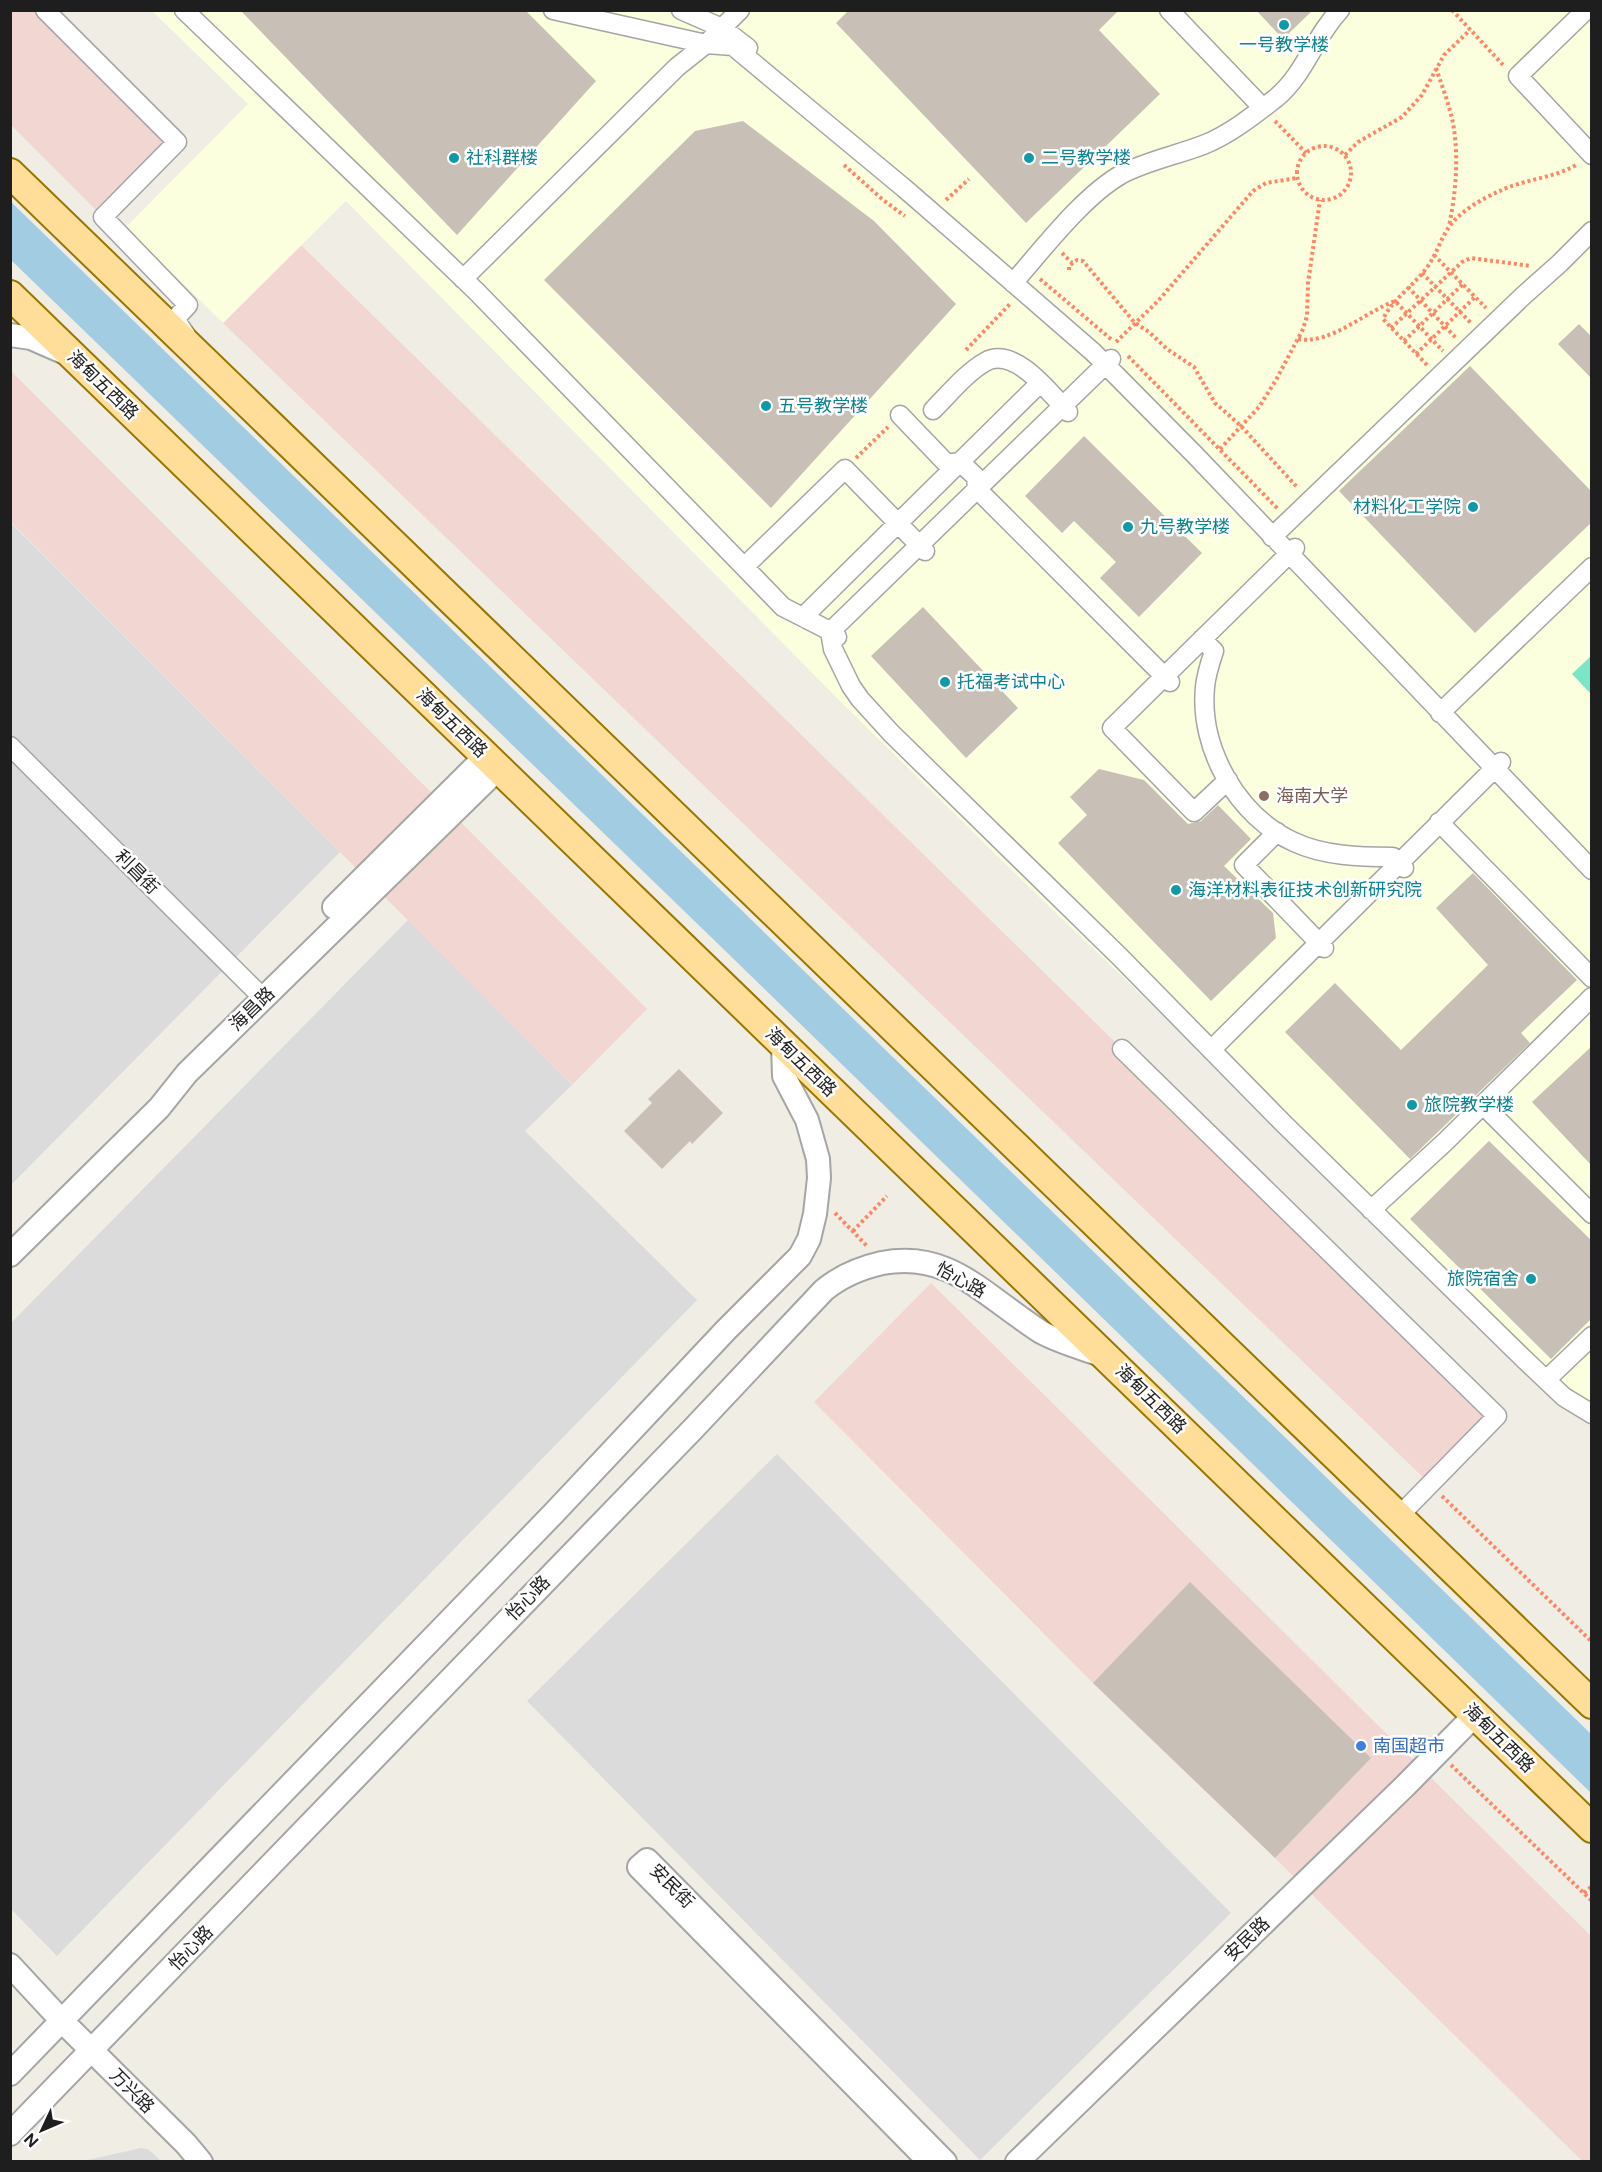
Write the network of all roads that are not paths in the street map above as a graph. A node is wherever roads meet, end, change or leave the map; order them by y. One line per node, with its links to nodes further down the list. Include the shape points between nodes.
1 (45, 10): 24 (street, via 177,142 103,217 189,305 175,319)
2 (184, 10): 18 (street)
3 (194, 10): 18 (street)
4 (553, 10): 11 (street)
5 (740, 10): 10 (street)
6 (1169, 10): 14 (street)
7 (1340, 10): 14 (street, via 1298,75)
8 (1586, 10): 15 (street, via 1518,76)
9 (684, 11): 10 (street); 11 (street)
10 (722, 28): 12 (street); 19 (street, via 909,181)
11 (681, 38): 12 (street); 13 (street)
12 (706, 44): 13 (street); 19 (street, via 733,46)
13 (677, 67): 18 (street)
14 (1262, 107): 19 (street, via 1221,137 1124,173 1106,184)
15 (1587, 158)
16 (10, 173): 24 (main road)
17 (1592, 231): 32 (street)
18 (465, 276): 35 (street)
19 (1015, 280): 23 (street)
20 (10, 295): 22 (main road, 海甸五西路)
21 (10, 335): 22 (street, via 43,342)
22 (74, 358): 44 (main road, 海甸五西路)
23 (1112, 360): 26 (street); 32 (street)
24 (205, 361): 73 (main road)
25 (1040, 383): 26 (street); 27 (street, via 1019,363 992,358); 29 (street)
26 (1065, 409): 30 (street)
27 (933, 410)
28 (900, 415): 29 (street, via 947,464)
29 (960, 462): 30 (street, via 976,477); 31 (street)
30 (977, 494): 33 (street); 41 (street)
31 (898, 524): 33 (street); 35 (street, via 845,469); 38 (street)
32 (1275, 534): 34 (street)
33 (922, 548): 39 (street)
34 (1295, 554): 40 (street); 42 (street)
35 (747, 564): 38 (street)
36 (1592, 567): 42 (street)
37 (1592, 578): 42 (street)
38 (806, 614): 39 (street)
39 (836, 631): 60 (street, via 843,657 856,681 893,725 1121,947)
40 (1205, 642): 41 (street); 46 (street, via 1214,651 1204,707 1215,755)
41 (1164, 683): 46 (street, via 1117,734 1194,812)
42 (1446, 712): 45 (street)
43 (10, 746): 55 (street, 利昌街)
44 (493, 762): 55 (street, 海昌路); 58 (main road, 海甸五西路)
45 (1500, 768): 47 (street); 49 (street); 51 (street)
46 (1228, 780): 48 (street, via 1249,808)
47 (1445, 822): 50 (street); 53 (street); 54 (street)
48 (1277, 832): 50 (street, via 1327,852 1393,857); 52 (street, via 1244,865)
49 (1592, 855)
50 (1401, 865): 52 (street)
51 (1592, 870)
52 (1322, 945): 60 (street)
53 (1592, 966)
54 (1592, 978)
55 (258, 992): 65 (street, 海昌路, via 178,1062 152,1101); 66 (street, 海昌路, via 159,1108)
56 (1592, 997): 61 (street)
57 (1592, 1006): 61 (street)
58 (783, 1044): 69 (main road, 海甸五西路); 79 (street, via 784,1076 807,1120 818,1159 815,1214 800,1256)
59 (1122, 1049): 73 (street, via 1497,1416)
60 (1216, 1050): 63 (street)
61 (1488, 1104): 62 (street); 63 (street); 64 (street)
62 (1592, 1204)
63 (1376, 1210): 70 (street)
64 (1592, 1214)
65 (10, 1241)
66 (10, 1255)
67 (1592, 1336): 70 (street)
68 (1592, 1347): 70 (street)
69 (1109, 1358): 75 (main road, 海甸五西路); 80 (street, 怡心路, via 1041,1332 970,1281 932,1263 883,1263 842,1277 824,1290)
70 (1552, 1381): 71 (street); 72 (street, via 1570,1402)
71 (1592, 1407)
72 (1592, 1414)
73 (1398, 1517): 74 (main road)
74 (1592, 1704)
75 (1479, 1718): 76 (main road, 海甸五西路); 87 (street, 安民路); 88 (street, 安民路, via 1444,1758)
76 (1592, 1828)
77 (10, 1965): 79 (street)
78 (10, 1983): 79 (street)
79 (57, 2026): 80 (street, 万兴路); 81 (street)
80 (87, 2056): 82 (street, 怡心路); 83 (street, 万兴路); 84 (street, 万兴路)
81 (10, 2074)
82 (10, 2134)
83 (183, 2162)
84 (201, 2162)
85 (930, 2162): 86 (street, 安民街, via 639,1867 647,1860)
86 (945, 2162)
87 (1017, 2162)
88 (1030, 2162)

